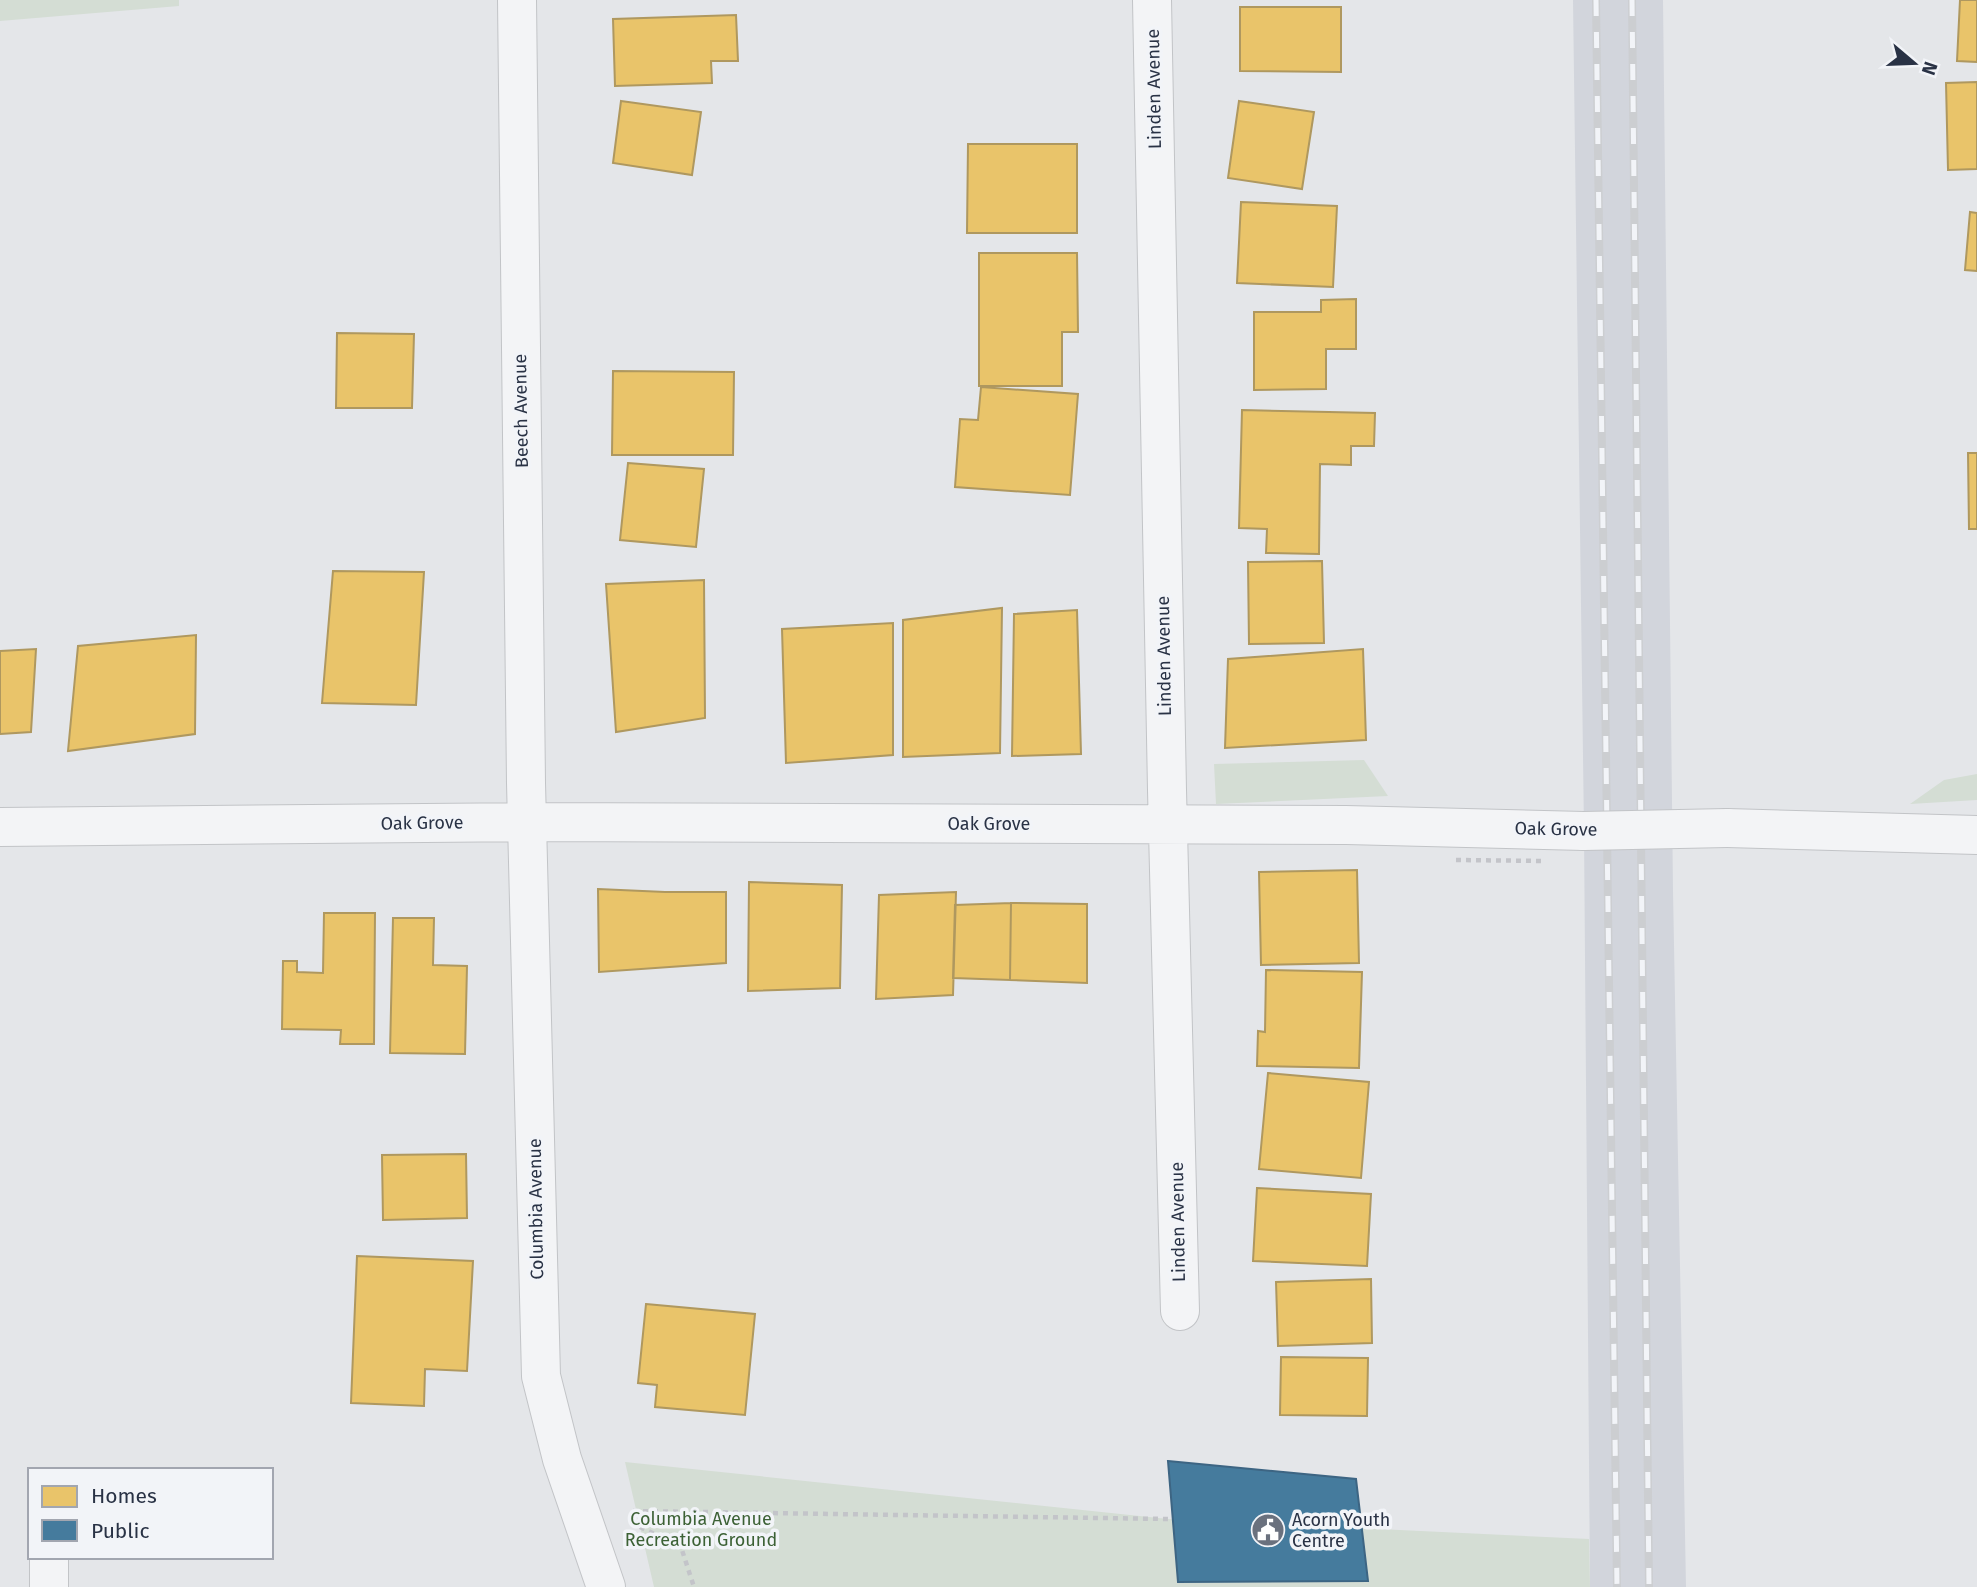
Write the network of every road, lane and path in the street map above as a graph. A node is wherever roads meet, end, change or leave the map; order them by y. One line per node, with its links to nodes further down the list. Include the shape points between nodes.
1 (517, 0): 3 (street, Beech Avenue)
2 (1152, 0): 4 (street, Linden Avenue)
3 (526, 822): 4 (street, Oak Grove); 5 (street, Oak Grove); 13 (street, Columbia Avenue, via 541,1376 562,1459)
4 (1168, 825): 6 (street, Oak Grove, bridge, via 1584,831 1727,828); 7 (street, Linden Avenue)
5 (0, 827)
6 (1977, 835)
7 (1180, 1311)
8 (622, 1511): 9 (path)
9 (1168, 1519)
10 (632, 1523): 14 (path, via 681,1547)
11 (50, 1559): 12 (street)
12 (49, 1587)
13 (606, 1587)
14 (694, 1587)

